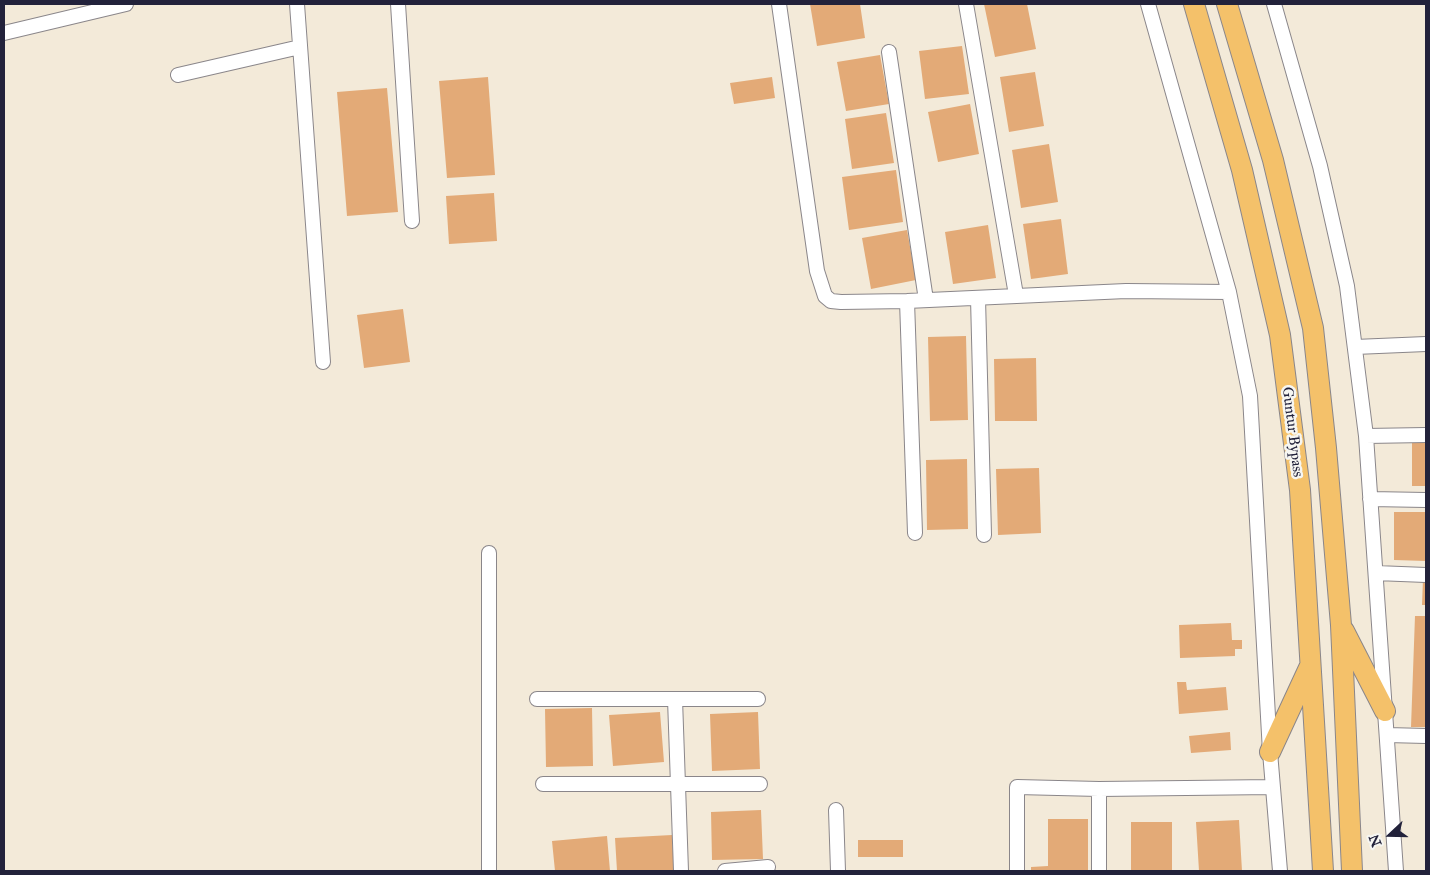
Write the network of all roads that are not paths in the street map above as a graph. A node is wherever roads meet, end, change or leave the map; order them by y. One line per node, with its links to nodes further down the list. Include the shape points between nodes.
1 (126, 4): 10 (street)
2 (297, 4): 11 (street)
3 (398, 4): 14 (street)
4 (779, 4): 19 (street, via 820,286 831,301)
5 (966, 4): 16 (street)
6 (1148, 4): 15 (street)
7 (1194, 4): 33 (highway, Guntur Bypass, via 1242,170 1280,335 1300,490)
8 (1227, 4): 32 (highway, Guntur Bypass, via 1273,160 1313,328)
9 (1274, 4): 21 (street, via 1320,166 1347,286)
10 (4, 33)
11 (300, 47): 13 (street); 22 (street)
12 (889, 52): 18 (street)
13 (178, 76)
14 (412, 221)
15 (1229, 292): 16 (street, via 1126,291); 40 (street, via 1250,396)
16 (1016, 296): 17 (street)
17 (978, 298): 18 (street); 28 (street)
18 (926, 300): 19 (street)
19 (907, 301): 27 (street)
20 (1426, 344): 21 (street)
21 (1355, 347): 24 (street)
22 (322, 362)
23 (1426, 435): 24 (street)
24 (1366, 436): 25 (street)
25 (1370, 499): 26 (street); 30 (street)
26 (1426, 500)
27 (915, 534)
28 (984, 535)
29 (489, 553): 48 (street)
30 (1376, 573): 31 (street); 37 (street)
31 (1426, 575)
32 (1340, 625): 37 (highway); 56 (highway, Guntur Bypass)
33 (1310, 667): 40 (highway); 55 (highway, Guntur Bypass)
34 (537, 699): 35 (street)
35 (675, 699): 36 (street); 42 (street)
36 (758, 699)
37 (1385, 711): 38 (street)
38 (1387, 735): 39 (street); 57 (street)
39 (1426, 736)
40 (1270, 752): 44 (street)
41 (542, 784): 42 (street)
42 (678, 784): 43 (street); 49 (street)
43 (760, 784)
44 (1273, 787): 45 (street); 54 (street)
45 (1099, 789): 52 (street, via 1017,787); 53 (street)
46 (836, 810): 51 (street)
47 (768, 867): 50 (street)
48 (489, 871)
49 (681, 871)
50 (725, 871)
51 (838, 871)
52 (1017, 871)
53 (1099, 871)
54 (1280, 871)
55 (1323, 871)
56 (1352, 871)
57 (1396, 871)

